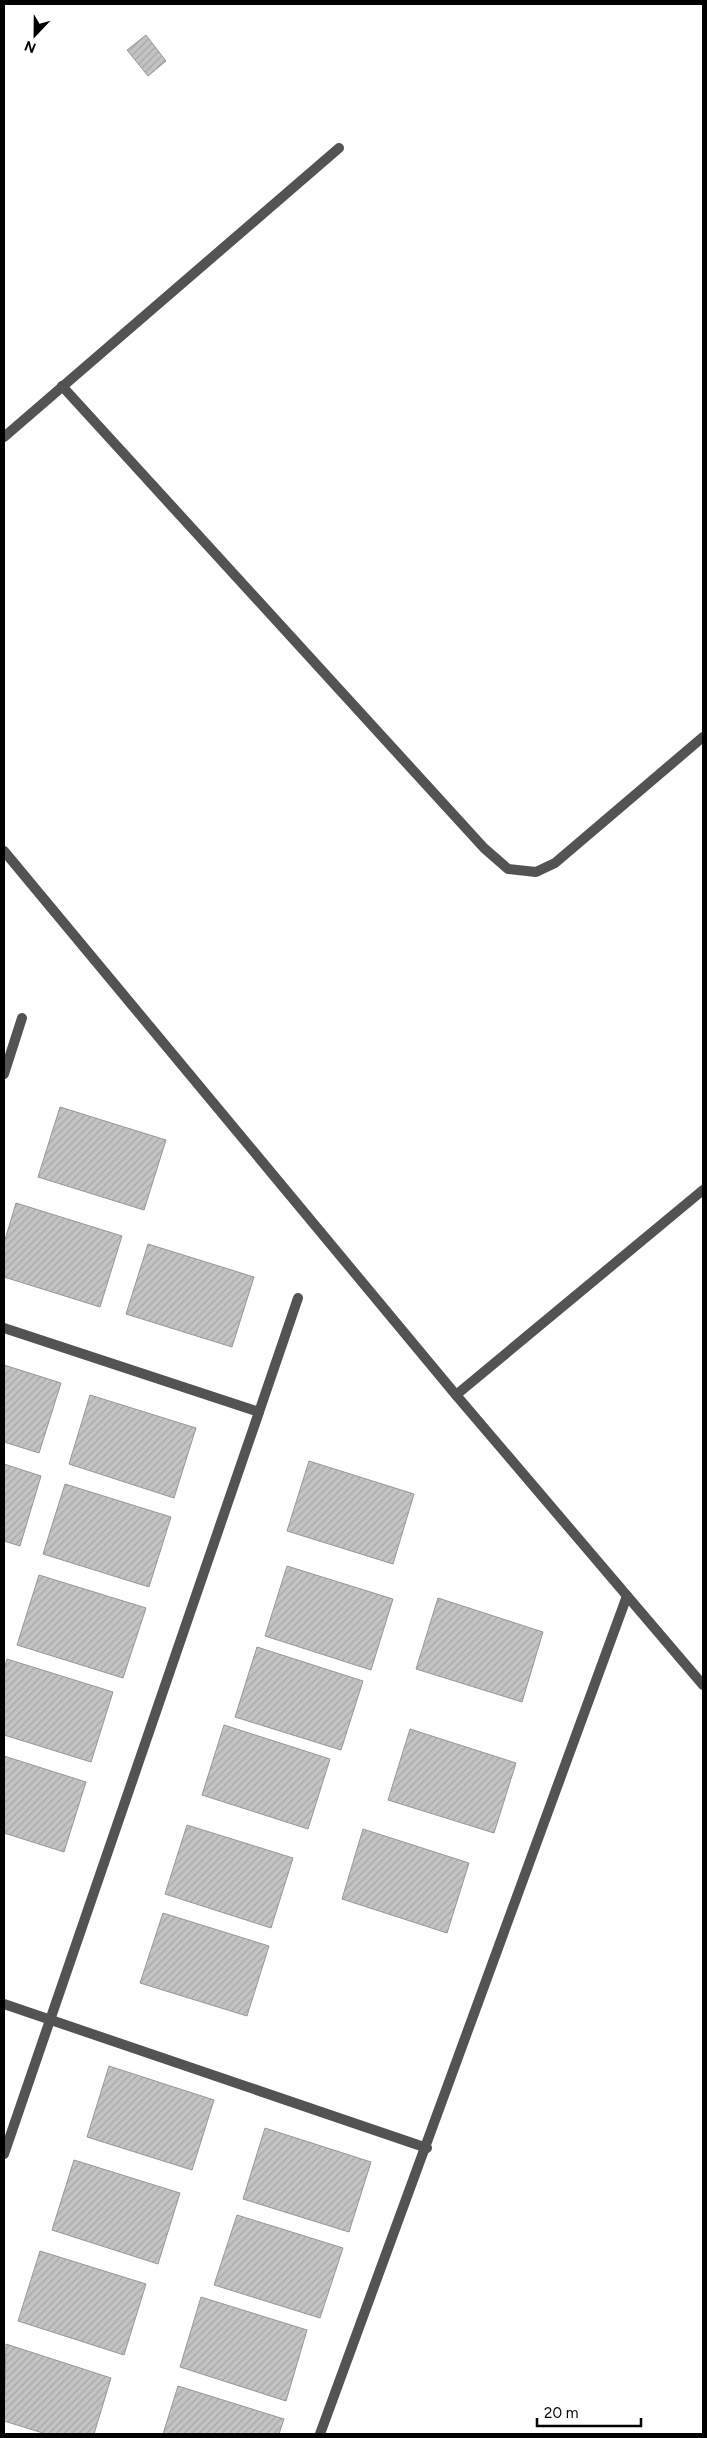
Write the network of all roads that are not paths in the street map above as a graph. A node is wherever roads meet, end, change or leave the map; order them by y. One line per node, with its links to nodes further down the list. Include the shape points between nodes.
1 (339, 148): 2 (street)
2 (62, 386): 3 (street); 4 (street, via 484,848 508,869 536,872 555,863)
3 (4, 437)
4 (703, 737)
5 (4, 851): 11 (street)
6 (22, 1018): 7 (street)
7 (4, 1074)
8 (703, 1190): 11 (street)
9 (298, 1298): 12 (street)
10 (4, 1328): 12 (street)
11 (456, 1395): 13 (street)
12 (259, 1412): 16 (street)
13 (627, 1596): 14 (street); 17 (street)
14 (703, 1685)
15 (4, 2004): 16 (street)
16 (51, 2020): 17 (street); 18 (street)
17 (427, 2148): 19 (street)
18 (4, 2154)
19 (320, 2434)

